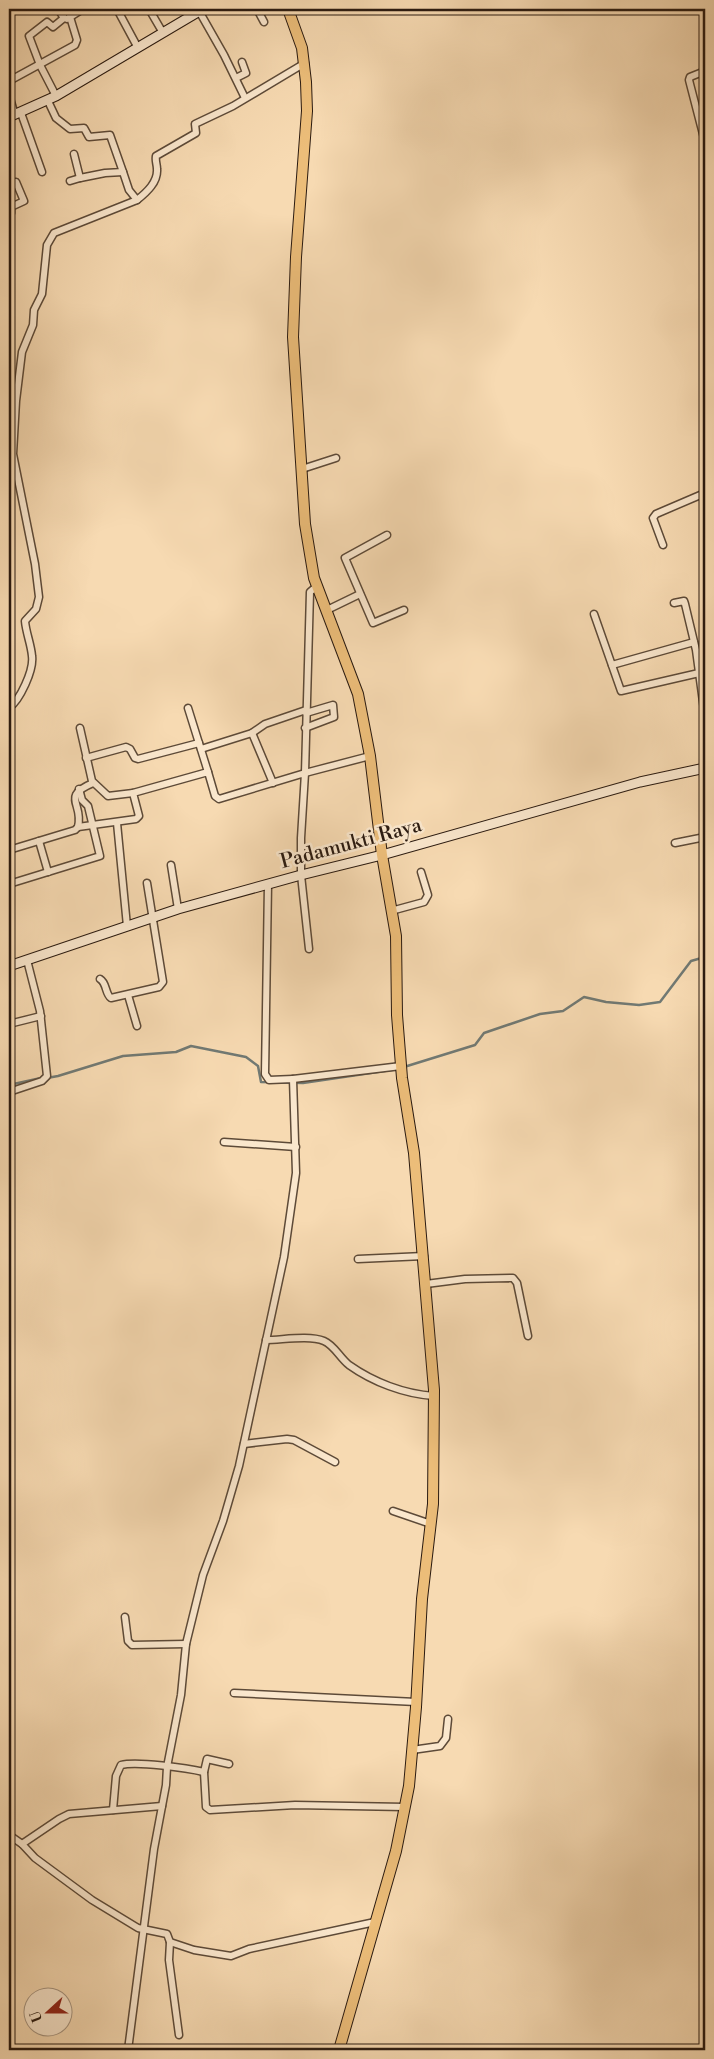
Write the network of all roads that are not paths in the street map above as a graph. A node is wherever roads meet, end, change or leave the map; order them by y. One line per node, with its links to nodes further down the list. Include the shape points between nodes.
1 (58, 9): 8 (street)
2 (84, 9): 8 (street)
3 (117, 9): 11 (street)
4 (149, 9): 10 (street)
5 (257, 9): 9 (street)
6 (288, 9): 13 (main road, via 297,29)
7 (201, 10): 10 (street); 16 (street)
8 (67, 18): 14 (street, via 77,43); 14 (street, via 54,26 48,22 29,36)
9 (264, 22)
10 (163, 33): 11 (street)
11 (138, 48): 20 (street)
12 (242, 62): 16 (street, via 246,73)
13 (305, 63): 19 (street); 32 (main road, via 306,111 293,337)
14 (40, 65): 17 (street); 20 (street)
15 (705, 71): 22 (street, via 689,80)
16 (236, 78): 19 (street)
17 (9, 82)
18 (9, 95): 21 (street)
19 (245, 98): 29 (street, via 195,124 196,133 156,156 157,171 152,186)
20 (52, 99): 21 (street); 25 (street, via 59,120 72,130 84,128 89,137 110,134)
21 (19, 119): 24 (street)
22 (705, 142)
23 (74, 154): 26 (street)
24 (42, 172)
25 (123, 172): 26 (street); 29 (street)
26 (80, 178): 27 (street)
27 (70, 180)
28 (9, 183): 30 (street, via 16,182 24,201 11,207)
29 (137, 200): 45 (street, via 54,233 47,244 42,294 22,352 13,454 39,597 36,609 25,621 33,658 30,675)
30 (9, 216)
31 (336, 458): 32 (street)
32 (302, 469): 36 (main road, via 305,524)
33 (705, 492): 35 (street, via 656,514 653,518)
34 (386, 535): 37 (street, via 345,557)
35 (663, 545)
36 (317, 586): 39 (main road); 47 (street, via 310,592)
37 (360, 594): 39 (street); 40 (street, via 373,623)
38 (674, 604): 42 (street, via 684,601)
39 (328, 610): 53 (main road, via 358,694)
40 (404, 610)
41 (594, 614): 43 (street)
42 (694, 642): 43 (street); 44 (street)
43 (612, 665): 44 (street, via 623,692)
44 (701, 668): 48 (street)
45 (9, 708)
46 (188, 708): 52 (street)
47 (306, 712): 50 (street); 50 (street, via 333,705 334,717); 51 (street, via 262,725)
48 (705, 718)
49 (80, 728): 54 (street)
50 (305, 728): 57 (street)
51 (252, 733): 52 (street); 59 (street)
52 (200, 746): 54 (street, via 138,759 126,747); 56 (street)
53 (370, 756): 57 (street); 69 (main road)
54 (86, 758): 58 (street)
55 (705, 768): 69 (street, Padamukti Raya, via 640,782)
56 (208, 772): 59 (street, via 215,796 219,798); 61 (street)
57 (305, 773): 59 (street); 73 (street)
58 (94, 783): 60 (street); 61 (street, via 108,796)
59 (273, 783)
60 (79, 789): 63 (street); 64 (street, via 75,796)
61 (133, 793): 62 (street, via 139,816)
62 (117, 823): 63 (street); 80 (street)
63 (93, 825): 64 (street); 71 (street, via 100,856)
64 (78, 828): 66 (street)
65 (705, 837): 67 (street)
66 (39, 841): 68 (street); 71 (street)
67 (675, 843)
68 (9, 850)
69 (382, 855): 73 (street, Padamukti Raya); 78 (main road)
70 (171, 865): 77 (street)
71 (48, 872): 75 (street)
72 (421, 872): 78 (street, via 428,895 424,902)
73 (301, 875): 76 (street, Padamukti Raya); 81 (street)
74 (147, 883): 79 (street)
75 (9, 884)
76 (268, 884): 77 (street, Padamukti Raya); 90 (street, via 265,1074 269,1080)
77 (178, 909): 79 (street, Padamukti Raya)
78 (391, 911): 89 (main road, via 396,936)
79 (152, 918): 80 (street, Padamukti Raya); 85 (street, via 164,982 159,987)
80 (127, 926): 82 (street, Padamukti Raya)
81 (309, 949)
82 (27, 960): 83 (street, Padamukti Raya); 86 (street)
83 (9, 966)
84 (100, 979): 85 (street, via 110,998)
85 (128, 995): 88 (street)
86 (41, 1016): 87 (street); 91 (street, via 47,1076 42,1081)
87 (9, 1024)
88 (137, 1026)
89 (401, 1066): 90 (street); 94 (main road)
90 (293, 1079): 93 (street)
91 (9, 1092)
92 (224, 1142): 93 (street)
93 (296, 1147): 98 (street, via 296,1173 284,1257)
94 (424, 1256): 95 (street); 96 (main road)
95 (358, 1259)
96 (426, 1284): 97 (street, via 513,1278 517,1283); 99 (main road)
97 (528, 1336)
98 (266, 1340): 99 (street, via 325,1341 347,1364 363,1373 410,1394); 100 (street)
99 (434, 1396): 103 (main road)
100 (244, 1444): 101 (street, via 287,1439); 105 (street, via 203,1575)
101 (335, 1462)
102 (393, 1511): 103 (street)
103 (430, 1524): 107 (main road)
104 (125, 1617): 105 (street, via 128,1640 132,1645)
105 (186, 1644): 111 (street)
106 (234, 1693): 107 (street)
107 (416, 1702): 109 (main road)
108 (448, 1719): 109 (street, via 446,1738 440,1746)
109 (412, 1750): 114 (main road)
110 (229, 1764): 112 (street, via 207,1759)
111 (167, 1767): 112 (street); 113 (street); 115 (street, via 119,1766)
112 (204, 1772): 114 (street, via 206,1807 210,1810 295,1805)
113 (162, 1806): 115 (street); 119 (street)
114 (406, 1807): 118 (main road)
115 (113, 1810): 117 (street, via 69,1814)
116 (9, 1835): 117 (street)
117 (22, 1844): 119 (street, via 35,1858 92,1900 138,1928)
118 (375, 1922): 120 (street, via 249,1949 231,1956); 123 (main road)
119 (145, 1928): 120 (street, via 167,1934); 122 (street)
120 (170, 1942): 121 (street, via 169,1960)
121 (179, 2035)
122 (128, 2050)
123 (339, 2050)

